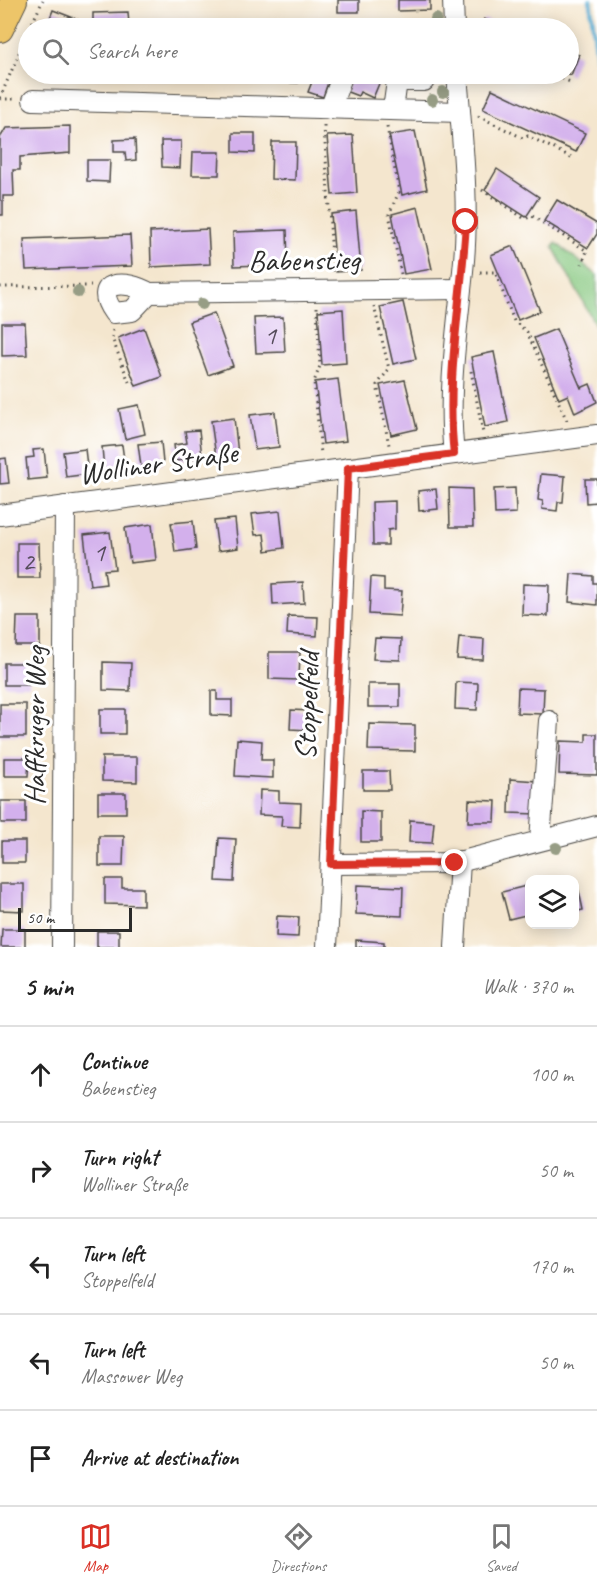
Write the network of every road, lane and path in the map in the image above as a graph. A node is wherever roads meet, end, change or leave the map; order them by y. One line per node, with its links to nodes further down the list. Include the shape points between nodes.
1 (14, 0): 6 (main road)
2 (43, 0): 4 (path)
3 (453, 0): 5 (street)
4 (35, 18)
5 (454, 18)
6 (0, 29)
7 (18, 56): 11 (path)
8 (338, 84): 13 (street)
9 (396, 84): 14 (street)
10 (458, 84): 15 (street)
11 (0, 98)
12 (33, 100): 13 (street)
13 (326, 109): 14 (street); 23 (path)
14 (388, 110): 15 (street); 22 (path, via 399,192 389,214)
15 (460, 110): 16 (path, via 523,138 528,135); 17 (street)
16 (575, 159)
17 (464, 183): 18 (path, via 481,189 525,219 532,216 587,251); 19 (street, via 466,222)
18 (582, 264)
19 (461, 280): 22 (street, Babenstieg); 30 (path, via 495,272 514,321 527,332); 32 (street, via 453,359)
20 (0, 287): 21 (path)
21 (110, 289): 25 (street, Babenstieg, via 120,282 135,284); 26 (street, via 108,305)
22 (404, 289): 24 (street, Babenstieg)
23 (325, 290): 24 (street, Babenstieg); 25 (street, Babenstieg); 35 (path, via 320,366 314,382)
24 (370, 290): 33 (path, via 389,369 377,385)
25 (149, 293): 26 (street, via 132,311)
26 (114, 313): 28 (path, via 112,338)
27 (470, 369): 31 (path)
28 (129, 382)
29 (597, 435): 30 (street, Wolliner Straße)
30 (575, 438): 31 (street, Wolliner Straße)
31 (486, 449): 32 (street, Wolliner Straße)
32 (454, 454): 33 (street, Wolliner Straße)
33 (392, 462): 34 (street, Wolliner Straße)
34 (348, 468): 35 (street, Wolliner Straße); 42 (street, Stoppelfeld)
35 (323, 472): 36 (street, Wolliner Straße)
36 (65, 506): 37 (street, Wolliner Straße); 43 (street, Haffkruger Weg)
37 (0, 515)
38 (549, 721): 40 (street)
39 (597, 826): 40 (street)
40 (540, 840): 41 (street)
41 (460, 861): 42 (street); 45 (street)
42 (331, 864): 44 (street, Stoppelfeld)
43 (62, 947)
44 (327, 947)
45 (455, 947)

